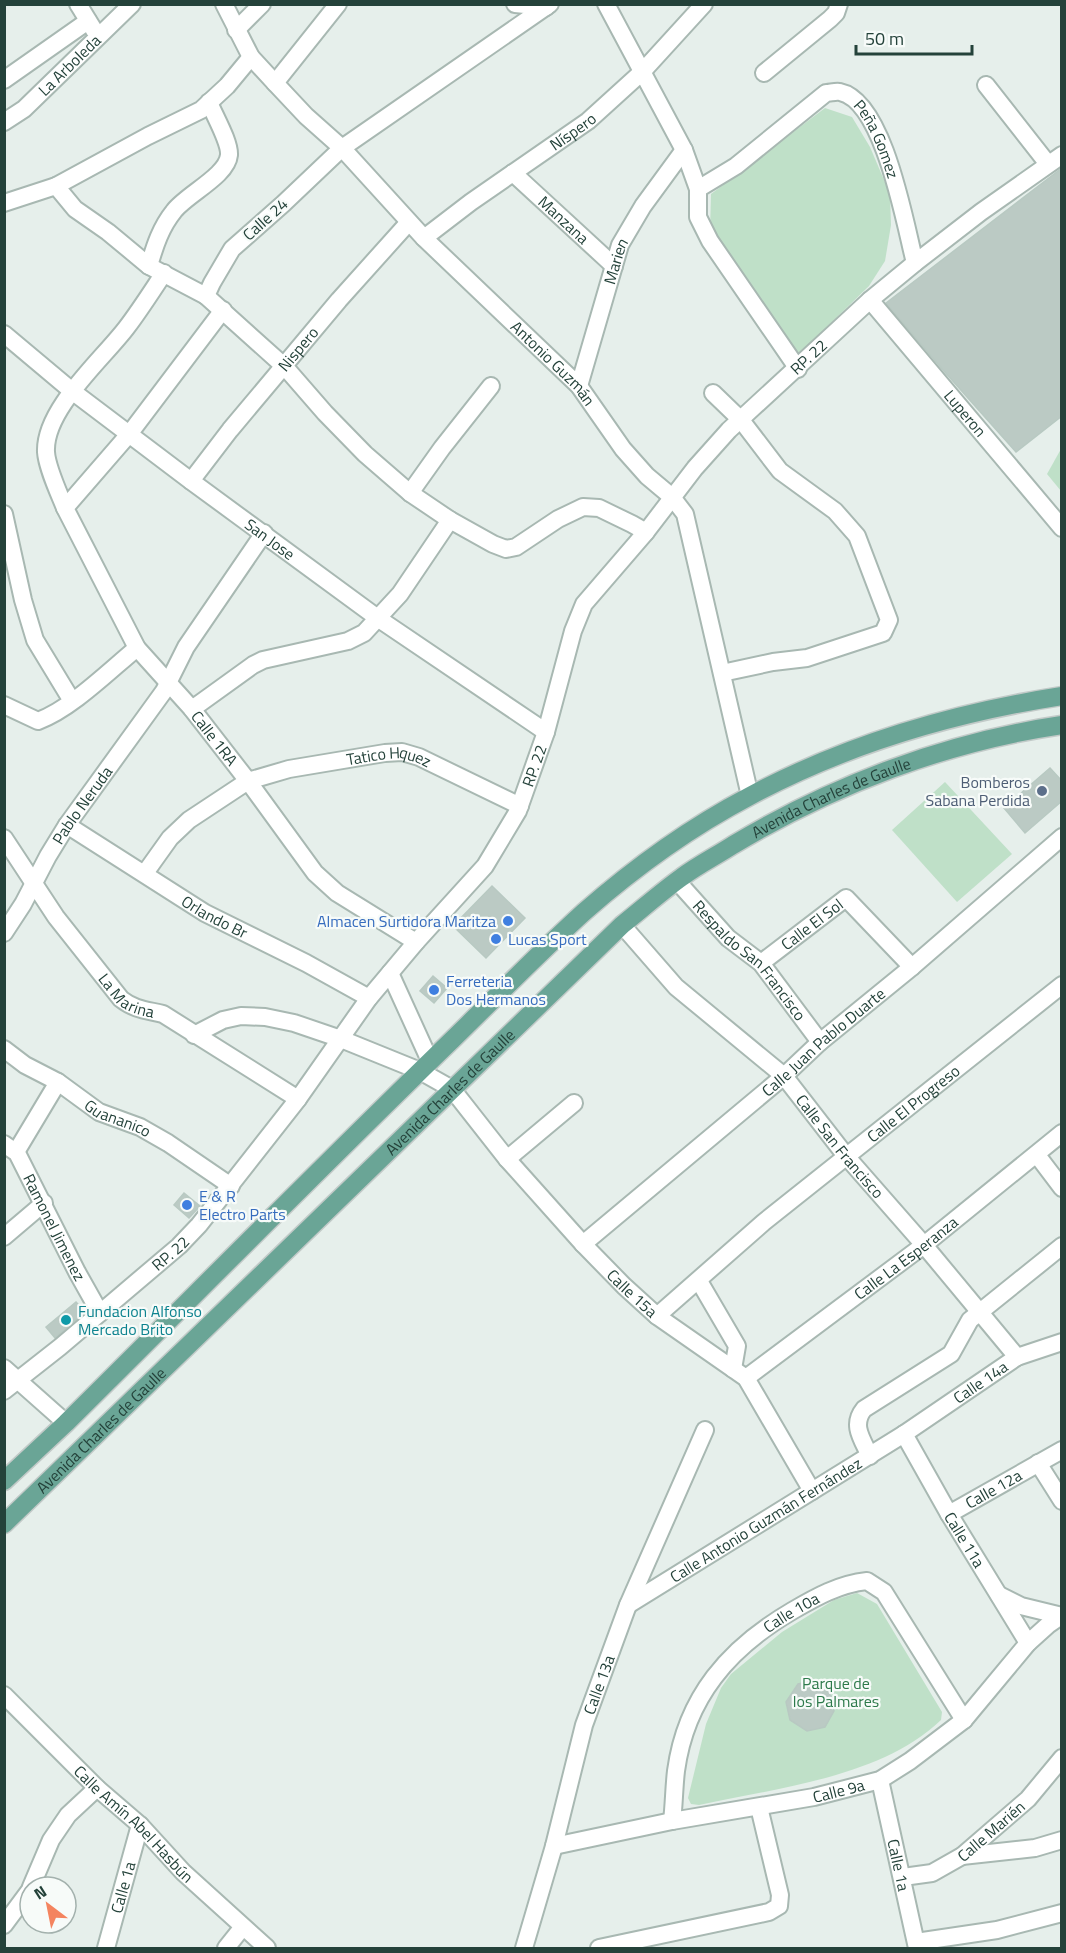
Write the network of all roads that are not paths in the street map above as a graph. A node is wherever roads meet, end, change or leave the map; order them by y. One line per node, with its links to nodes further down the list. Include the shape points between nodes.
1 (78, 4): 11 (street)
2 (132, 4): 13 (street, La Arboleda)
3 (224, 4): 12 (street, Antonio Guzmán)
4 (262, 4): 12 (street)
5 (338, 4): 18 (street)
6 (515, 4): 10 (street)
7 (606, 4): 15 (street)
8 (704, 4): 15 (street, Níspero)
9 (839, 4): 16 (street, via 830,19)
10 (548, 6): 22 (street, Calle 24)
11 (88, 21): 13 (street); 17 (street)
12 (236, 30): 14 (street, Antonio Guzmán)
13 (99, 38): 21 (street, La Arboleda, via 24,109)
14 (251, 57): 18 (street, Antonio Guzmán); 20 (street)
15 (642, 72): 23 (street); 25 (street, Níspero, via 588,121)
16 (764, 74)
17 (4, 80)
18 (275, 83): 22 (street, Antonio Guzmán)
19 (986, 86): 24 (street)
20 (209, 102): 26 (street, via 201,110); 33 (street, Calle 1RA, via 229,153 226,165 176,208 158,236)
21 (4, 122)
22 (342, 148): 29 (street, Antonio Guzmán); 34 (street, Calle 24, via 232,249)
23 (684, 150): 27 (street); 32 (street, Marien, via 620,245)
24 (1055, 160): 31 (street, RP. 22)
25 (513, 173): 30 (street, Níspero); 32 (street, Manzana)
26 (56, 186): 28 (street); 33 (street, via 75,209)
27 (698, 189): 31 (street, Peña Gomez, via 736,166 826,93 839,92 853,98 868,113 878,132); 39 (street, via 698,217 710,241)
28 (4, 203)
29 (409, 222): 30 (street, Antonio Guzmán); 38 (street, Nispero)
30 (424, 238): 41 (street, Antonio Guzmán)
31 (915, 262): 35 (street, RP. 22)
32 (614, 266): 41 (street, Marien)
33 (157, 269): 34 (street); 42 (street, Calle 1RA, via 128,327)
34 (207, 296): 36 (street)
35 (870, 300): 39 (street, RP. 22); 52 (street, Luperon)
36 (223, 310): 38 (street); 45 (street)
37 (4, 334): 42 (street, San Jose)
38 (285, 368): 46 (street, Nispero); 47 (street, via 357,446)
39 (798, 369): 44 (street, RP. 22)
40 (491, 386): 47 (street)
41 (579, 386): 48 (street, Antonio Guzmán, via 623,449)
42 (72, 392): 45 (street, San Jose); 49 (street, Calle 1RA, via 49,433 46,453)
43 (713, 393): 44 (street)
44 (741, 420): 48 (street, RP. 22, via 712,447); 57 (street, via 780,471 835,511 856,536 889,620 882,633 807,658)
45 (130, 433): 46 (street, San Jose); 49 (street)
46 (191, 480): 54 (street, San Jose)
47 (410, 493): 51 (street)
48 (672, 497): 53 (street, RP. 22); 57 (street, Antonio Guzmán, via 685,514)
49 (70, 502): 56 (street, Calle 1RA)
50 (4, 514): 60 (street, via 35,640)
51 (450, 520): 53 (street, via 506,549 516,547 583,507 599,508); 55 (street)
52 (1062, 528)
53 (646, 532): 64 (street, RP. 22, via 584,604 569,643)
54 (264, 533): 55 (street, San Jose); 58 (street, Pablo Neruda, via 186,646)
55 (379, 619): 62 (street, via 364,633 348,640 263,660); 64 (street, San Jose)
56 (137, 648): 58 (street, Calle 1RA); 60 (street)
57 (722, 673): 66 (street, Antonio Guzmán)
58 (168, 681): 62 (street, Calle 1RA); 68 (street, Pablo Neruda)
59 (1062, 696): 66 (main road, Avenida Charles de Gaulle, via 963,715 892,734)
60 (72, 701): 61 (street, via 38,721)
61 (4, 705)
62 (192, 709): 65 (street, Calle 1RA)
63 (1062, 725): 72 (main road, Avenida Charles de Gaulle, via 1024,730 956,748 868,777 800,807)
64 (546, 732): 67 (street, RP. 22)
65 (248, 781): 67 (street, Tatico Hquez, via 289,769 402,752); 71 (street, Tatico Hquez, via 189,820 170,838); 76 (street, Calle 1RA, via 324,883)
66 (750, 796): 86 (main road, Avenida Charles de Gaulle, via 690,832 585,912)
67 (520, 806): 76 (street, RP. 22, via 486,866)
68 (67, 825): 71 (street, Orlando Br); 73 (street, Pablo Neruda)
69 (1062, 837): 78 (street, Calle Juan Pablo Duarte)
70 (4, 838): 73 (street, La Marina)
71 (145, 873): 81 (street, Orlando Br, via 205,913)
72 (677, 881): 74 (main road, Avenida Charles de Gaulle); 77 (street, Respaldo San Francisco, via 728,938)
73 (33, 884): 75 (street, Pablo Neruda); 82 (street, La Marina, via 121,999 141,1010 163,1014)
74 (622, 925): 87 (street, Calle San Francisco, via 676,987); 89 (main road, Avenida Charles de Gaulle)
75 (4, 933)
76 (416, 942): 79 (street, RP. 22)
77 (761, 963): 78 (street, Calle El Sol, via 846,898); 84 (street, Respaldo San Francisco)
78 (912, 967): 84 (street, Calle Juan Pablo Duarte)
79 (390, 973): 81 (street, RP. 22); 86 (street)
80 (1062, 984): 95 (street, Calle El Progreso)
81 (369, 998): 83 (street, RP. 22)
82 (194, 1035): 83 (street, via 241,1016 294,1023); 90 (street, La Marina)
83 (341, 1039): 86 (street); 90 (street, RP. 22)
84 (820, 1042): 87 (street, Calle Juan Pablo Duarte)
85 (4, 1048): 88 (street, Guananico, via 25,1065)
86 (425, 1066): 89 (street); 113 (main road, Avenida Charles de Gaulle)
87 (784, 1076): 95 (street, Calle San Francisco); 101 (street, Calle Juan Pablo Duarte)
88 (58, 1082): 93 (street); 97 (street, Guananico, via 102,1113 168,1143)
89 (452, 1089): 96 (street, Calle 15a); 123 (main road, Avenida Charles de Gaulle)
90 (298, 1099): 97 (street, RP. 22)
91 (574, 1103): 96 (street)
92 (1062, 1133): 94 (street, Calle La Esperanza)
93 (10, 1148): 99 (street, Ramonel Jimenez)
94 (1037, 1155): 98 (street); 102 (street, Calle La Esperanza)
95 (846, 1156): 102 (street, Calle San Francisco); 104 (street, Calle El Progreso)
96 (507, 1159): 101 (street, Calle 15a)
97 (231, 1186): 106 (street, RP. 22, via 186,1239)
98 (1062, 1188)
99 (44, 1203): 100 (street); 106 (street, Ramonel Jimenez)
100 (4, 1237)
101 (584, 1244): 107 (street, Calle 15a)
102 (924, 1245): 105 (street, Calle San Francisco); 111 (street, Calle La Esperanza)
103 (1062, 1246): 105 (street)
104 (699, 1281): 107 (street, Calle El Progreso); 111 (street, via 737,1346)
105 (980, 1311): 109 (street, Calle San Francisco); 117 (street, via 970,1320 951,1354 871,1403 859,1415 858,1432)
106 (100, 1313): 112 (street, RP. 22)
107 (657, 1316): 111 (street, Calle 15a)
108 (1062, 1341): 109 (street, Calle 14a)
109 (1017, 1357): 115 (street, Calle 14a)
110 (4, 1368): 112 (street)
111 (740, 1373): 120 (street, Calle 15a)
112 (11, 1386): 113 (street)
113 (66, 1423): 119 (main road, Avenida Charles de Gaulle)
114 (705, 1430): 125 (street, Calle 13a)
115 (904, 1434): 117 (street, Calle Antonio Guzmán Fernández); 122 (street, Calle 11a)
116 (1062, 1450): 118 (street, Calle 12a)
117 (870, 1455): 120 (street, Calle Antonio Guzmán Fernández)
118 (1038, 1463): 121 (street, Calle 12a); 122 (street, Calle 12a)
119 (4, 1481)
120 (812, 1491): 125 (street, Calle Antonio Guzmán Fernández)
121 (1062, 1501)
122 (949, 1514): 124 (street, Calle 11a)
123 (4, 1524)
124 (999, 1594): 126 (street, via 1021,1606); 127 (street, Calle 11a)
125 (628, 1605): 137 (street, Calle 13a, via 584,1725)
126 (1061, 1616): 127 (street, Calle 9a)
127 (1028, 1643): 129 (street, Calle 9a)
128 (4, 1695): 132 (street, Calle Amín Abel Hasbún)
129 (964, 1720): 131 (street, Calle 9a); 134 (street, Calle 10a, via 884,1592 867,1581 838,1586 774,1621 717,1671 696,1702 682,1740)
130 (1062, 1758): 138 (street, Calle Marién, via 1028,1799)
131 (880, 1780): 133 (street, Calle 9a); 140 (street, Calle 1a)
132 (97, 1788): 135 (street, Calle Amín Abel Hasbún); 139 (street, via 68,1815 51,1840)
133 (759, 1807): 134 (street, Calle 9a); 150 (street, via 780,1894 779,1906 769,1912)
134 (672, 1821): 137 (street, Calle 9a)
135 (140, 1825): 144 (street, Calle Amín Abel Hasbún); 146 (street, Calle 1a)
136 (1062, 1840): 138 (street, via 1035,1848)
137 (554, 1846): 149 (street, Calle 13a)
138 (962, 1856): 140 (street, Calle Marién, via 932,1873)
139 (36, 1875)
140 (903, 1878): 145 (street, Calle 1a)
141 (18, 1906): 143 (street)
142 (1062, 1913): 145 (street)
143 (4, 1925)
144 (242, 1928): 147 (street); 148 (street, Calle Amín Abel Hasbún)
145 (917, 1945)
146 (106, 1948)
147 (226, 1948)
148 (267, 1948)
149 (524, 1948)
150 (599, 1948)

